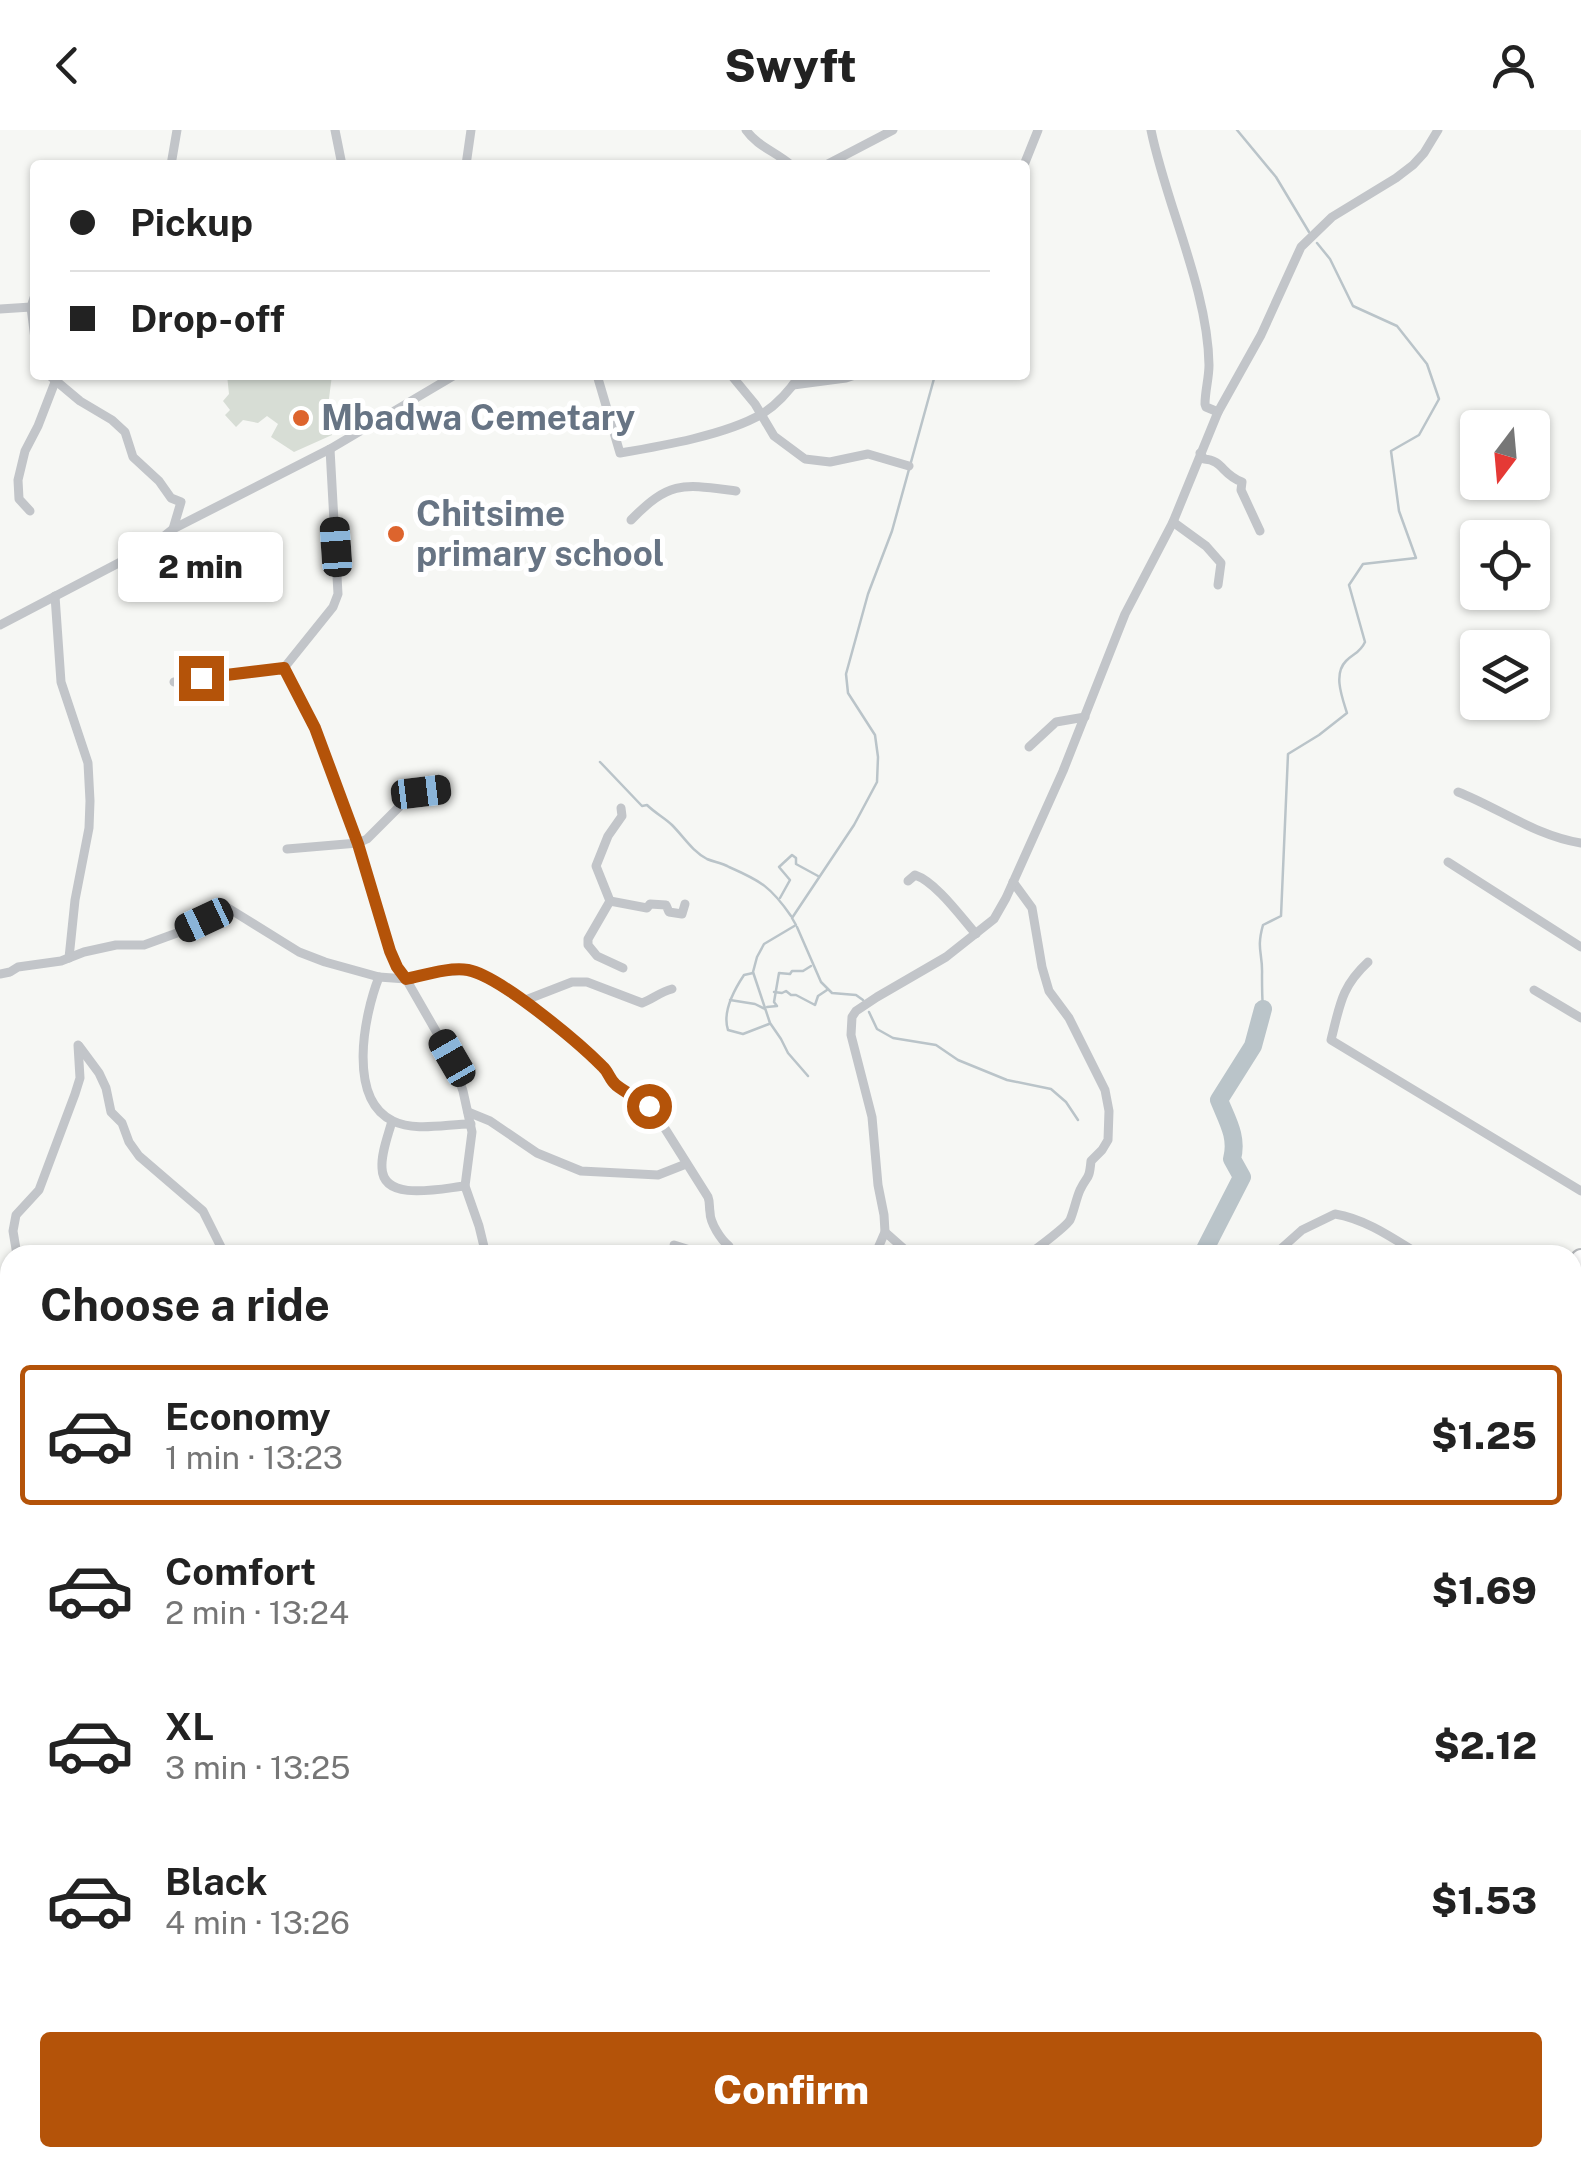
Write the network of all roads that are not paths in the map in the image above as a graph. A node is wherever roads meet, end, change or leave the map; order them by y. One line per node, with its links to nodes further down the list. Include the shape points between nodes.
1 (177, 130): 9 (street)
2 (334, 130): 10 (street)
3 (471, 130): 11 (street)
4 (746, 130): 12 (street)
5 (893, 130): 13 (street)
6 (1038, 130): 14 (street)
7 (1150, 130): 25 (street, via 1198,296 1209,366 1205,404)
8 (1438, 130): 25 (street, via 1413,164 1306,240)
9 (172, 160)
10 (341, 160)
11 (467, 160)
12 (782, 160)
13 (836, 160)
14 (1026, 160)
15 (30, 307): 16 (street)
16 (0, 309)
17 (52, 380): 31 (street, via 18,480 19,499)
18 (53, 380): 34 (street, via 125,432 133,457 181,502)
19 (448, 380): 27 (street)
20 (598, 380): 26 (street, via 620,454)
21 (735, 380): 26 (street)
22 (797, 380): 24 (street)
23 (831, 380): 24 (street)
24 (794, 385): 26 (street)
25 (1218, 412): 28 (street)
26 (761, 415): 29 (street, via 774,436 805,459 868,454)
27 (330, 450): 34 (street); 39 (street, via 338,594)
28 (1200, 453): 33 (street); 35 (street, via 1242,482)
29 (909, 466)
30 (736, 491): 32 (street, via 683,485 666,490)
31 (30, 511)
32 (632, 520)
33 (1172, 522): 36 (street, via 1221,563); 41 (street, via 1125,614)
34 (173, 529): 37 (street)
35 (1260, 531)
36 (1218, 585)
37 (55, 596): 38 (street); 56 (street, via 61,682 88,764 90,801)
38 (0, 625)
39 (284, 668): 40 (street); 47 (street, via 315,728)
40 (174, 682)
41 (1085, 717): 42 (street, via 1056,722); 51 (street)
42 (1029, 747)
43 (446, 789): 47 (street, via 413,793)
44 (1458, 792): 46 (street, via 1544,834)
45 (621, 808): 52 (street, via 596,866)
46 (1581, 843)
47 (358, 844): 48 (street); 61 (street, via 390,951)
48 (287, 849)
49 (1448, 862): 55 (street)
50 (908, 881): 54 (street, via 920,876)
51 (1012, 882): 54 (street, via 994,919); 79 (street, via 1032,908 1049,991 1100,1078 1110,1111 1106,1144 1091,1161 1070,1218)
52 (610, 902): 53 (street, via 666,905 682,914); 58 (street, via 588,945)
53 (686, 904)
54 (976, 934): 72 (street, via 852,1017)
55 (1581, 947)
56 (68, 958): 59 (street); 60 (street, via 157,941 228,908 299,952)
57 (1368, 962): 71 (street, via 1350,981 1331,1040)
58 (623, 968)
59 (0, 974)
60 (378, 976): 61 (street); 67 (street, via 364,1074 374,1106)
61 (406, 979): 64 (street, via 469,970); 66 (street, via 452,1058)
62 (672, 989): 64 (street, via 642,1003 572,982)
63 (1534, 990): 65 (street)
64 (523, 1001): 69 (street, via 606,1069 615,1084 652,1108)
65 (1581, 1018)
66 (468, 1112): 68 (street); 69 (street, via 580,1171 658,1176)
67 (392, 1121): 68 (street); 70 (street, via 382,1174 394,1187 406,1192)
68 (471, 1124): 70 (street)
69 (686, 1164): 76 (street)
70 (465, 1186): 75 (street)
71 (1581, 1191)
72 (885, 1232): 77 (street); 78 (street)
73 (15, 1245): 74 (street, via 16,1216 39,1190 75,1094 78,1045 99,1073 129,1142 203,1211)
74 (220, 1245)
75 (484, 1245)
76 (727, 1245)
77 (879, 1245)
78 (901, 1245)
79 (1044, 1245)
80 (1285, 1245): 81 (street, via 1335,1214)
81 (1403, 1245)

